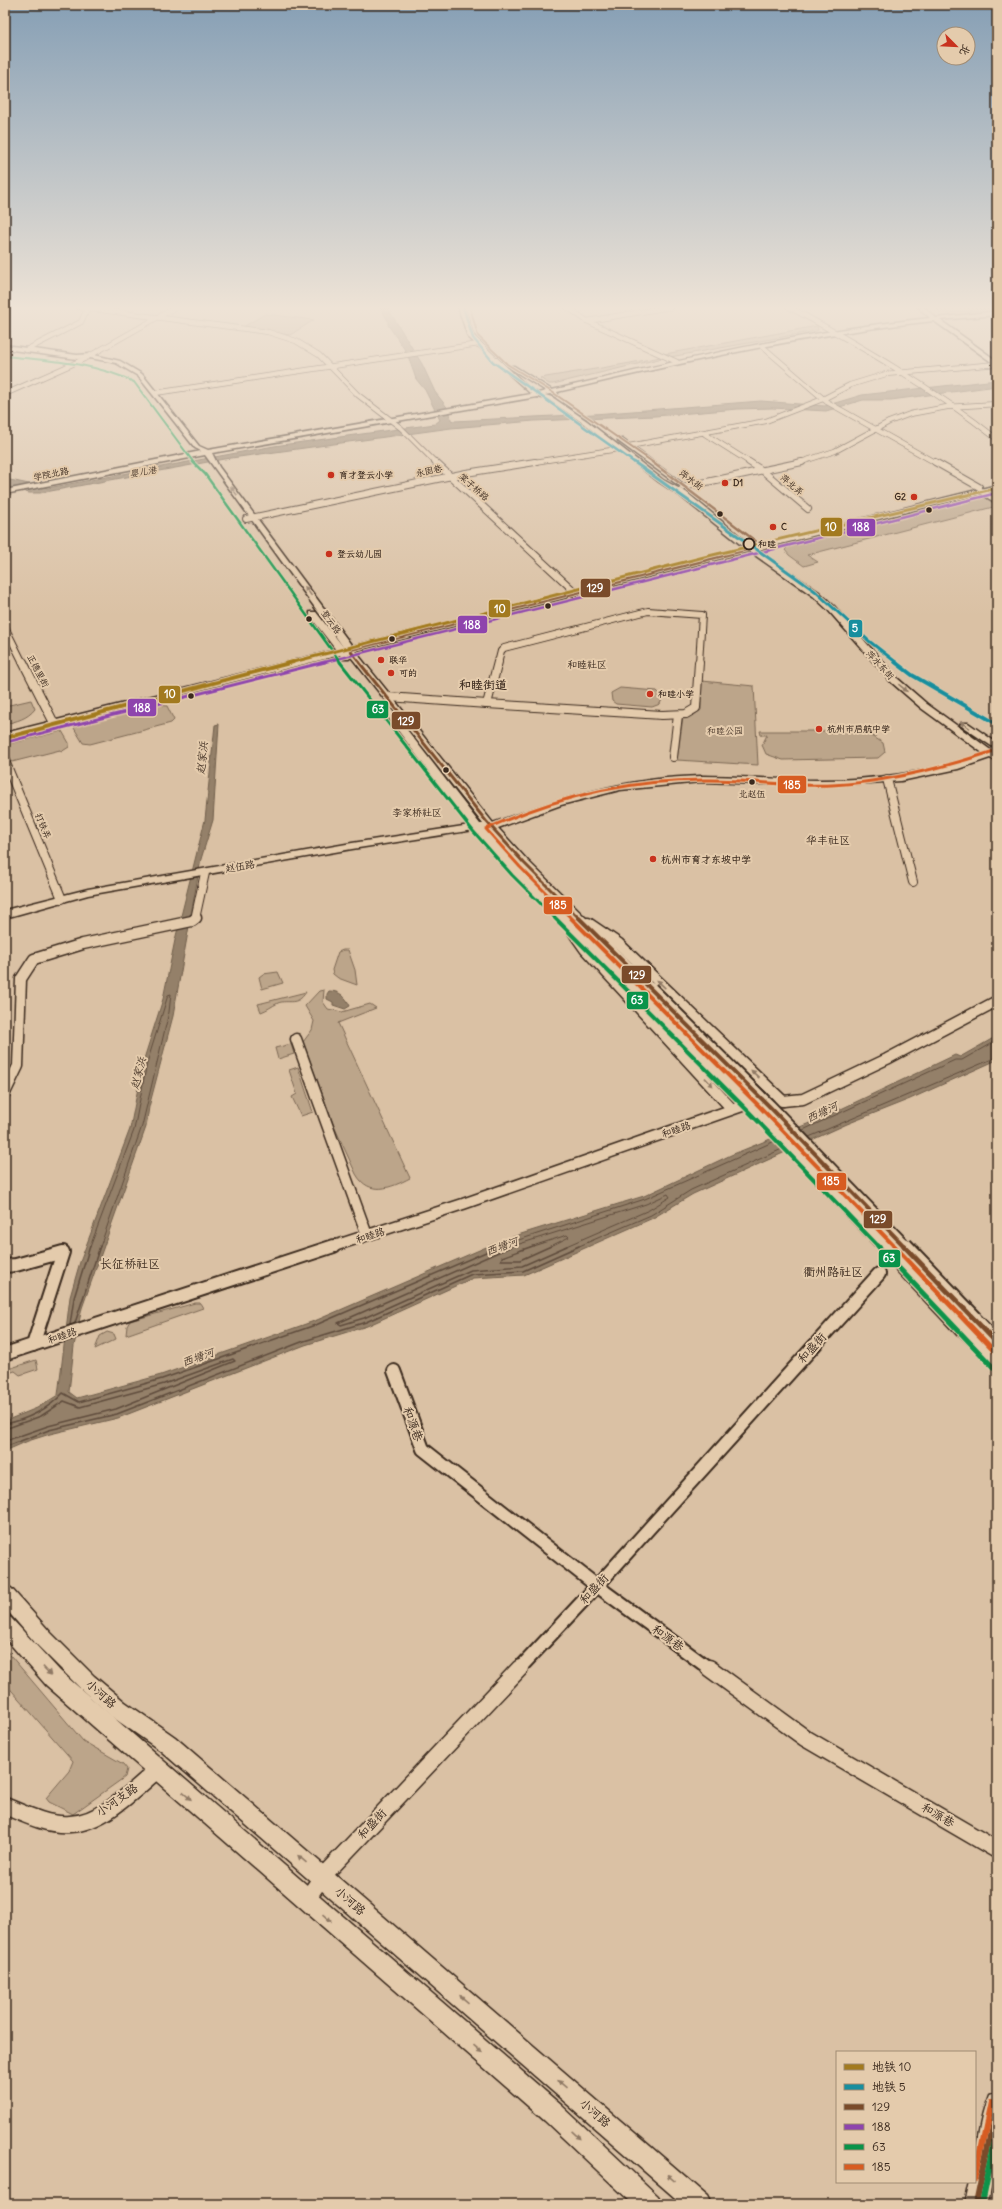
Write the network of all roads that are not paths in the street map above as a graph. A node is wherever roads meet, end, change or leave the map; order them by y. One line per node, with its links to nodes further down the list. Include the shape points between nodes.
1 (162, 410): 20 (main road, 登云路)
2 (168, 410): 19 (main road, 登云路, via 197,447)
3 (378, 410): 12 (street, 棠子桥路)
4 (440, 410): 12 (main road, 学院北路)
5 (570, 410): 11 (main road, 萍水街)
6 (572, 410): 11 (main road, 萍水街)
7 (795, 410): 15 (street, via 743,427)
8 (840, 410): 14 (street)
9 (934, 410): 14 (street, via 913,413)
10 (961, 410): 16 (street)
11 (575, 413): 13 (main road, 萍水街)
12 (388, 418): 19 (main road, 学院北路); 22 (street, 棠子桥路, via 412,438)
13 (589, 422): 17 (main road, 萍水街); 18 (main road, 萍水街)
14 (875, 430): 21 (street, via 827,454); 26 (street)
15 (704, 434): 17 (street); 21 (street, 萍北弄)
16 (997, 439)
17 (629, 446): 24 (main road, 萍水街)
18 (618, 449): 22 (street, 永固巷); 32 (main road, 萍水街)
19 (205, 451): 20 (main road, 学院北路); 30 (main road, 登云路, one-way to 19)
20 (194, 453): 27 (main road, 学院北路); 31 (main road, 登云路, via 208,467)
21 (763, 471): 24 (street); 29 (street, 萍北弄)
22 (449, 476): 30 (street, 永固巷); 33 (street, 棠子桥路)
23 (997, 483): 26 (main road)
24 (683, 487): 32 (main road, 萍水街)
25 (997, 487): 26 (main road)
26 (980, 489): 28 (street); 32 (main road)
27 (9, 490)
28 (997, 500)
29 (808, 509)
30 (255, 518): 31 (street, 永固巷); 36 (main road, 登云路, one-way to 30)
31 (246, 519): 36 (main road, 登云路)
32 (754, 546): 33 (main road); 36 (main road); 43 (main road, 萍水东街, via 831,608 894,680 924,706)
33 (572, 589): 36 (main road)
34 (5, 627): 35 (street, 正德里街)
35 (7, 636): 40 (street, 正德里街)
36 (344, 648): 37 (main road, 登云路); 40 (main road); 47 (main road, 登云路)
37 (388, 697): 38 (street); 47 (main road, 登云路)
38 (487, 704): 39 (street); 39 (street, via 504,648 648,611 702,615 696,708 692,712)
39 (678, 715): 44 (street)
40 (53, 721): 41 (main road); 42 (main road)
41 (5, 731)
42 (5, 736)
43 (994, 750): 46 (main road, via 934,772); 47 (main road, via 930,766 845,778 795,779 712,774 669,774 629,778 569,792)
44 (673, 757)
45 (5, 761): 50 (street, 打铁弄)
46 (887, 779): 47 (main road, via 821,783 713,779 652,782 585,794); 49 (street)
47 (485, 825): 48 (main road, 赵伍路); 52 (main road, 登云路, via 516,871)
48 (204, 873): 50 (main road, 赵伍路, via 88,892); 55 (street, via 196,918 192,922 83,944 34,959 21,979 18,1066)
49 (913, 882)
50 (62, 899): 51 (main road, 赵伍路)
51 (5, 914)
52 (568, 915): 56 (street, one-way to 52, via 619,944); 57 (street, one-way to 57, via 585,949); 61 (main road, 登云路, bridge, via 645,992 754,1109)
53 (997, 1001): 56 (street, via 804,1099)
54 (296, 1039): 58 (street)
55 (5, 1091)
56 (783, 1101): 57 (street, 和睦路, via 765,1098)
57 (732, 1109): 58 (street, 和睦路, via 463,1204)
58 (367, 1235): 63 (street, 和睦路)
59 (5, 1266): 63 (street, via 63,1252)
60 (879, 1274): 67 (street, 和盛街)
61 (969, 1324): 62 (main road, 登云路); 65 (main road, 登云路)
62 (997, 1342)
63 (33, 1345): 64 (street, 和睦路)
64 (5, 1354)
65 (997, 1363)
66 (394, 1372): 67 (street, 和源巷, via 423,1449)
67 (597, 1586): 73 (street, 和源巷, via 805,1738); 74 (street, 和盛街)
68 (5, 1594): 70 (main road, 小河路)
69 (5, 1624): 70 (main road, 小河路)
70 (27, 1635): 71 (main road, 小河路, one-way to 71, via 53,1678); 74 (main road, 小河路, one-way to 70, via 168,1744 119,1709 73,1668)
71 (157, 1770): 72 (street, 小河支路, via 123,1799 92,1818 69,1824 34,1818); 75 (main road, 小河路, one-way to 75)
72 (5, 1806)
73 (997, 1850)
74 (322, 1877): 75 (street, 和盛街); 78 (main road, 小河路, one-way to 74)
75 (306, 1900): 77 (main road, 小河路, one-way to 77, via 553,2114)
76 (997, 2103): 79 (main road)
77 (650, 2204)
78 (700, 2204)
79 (976, 2204)

